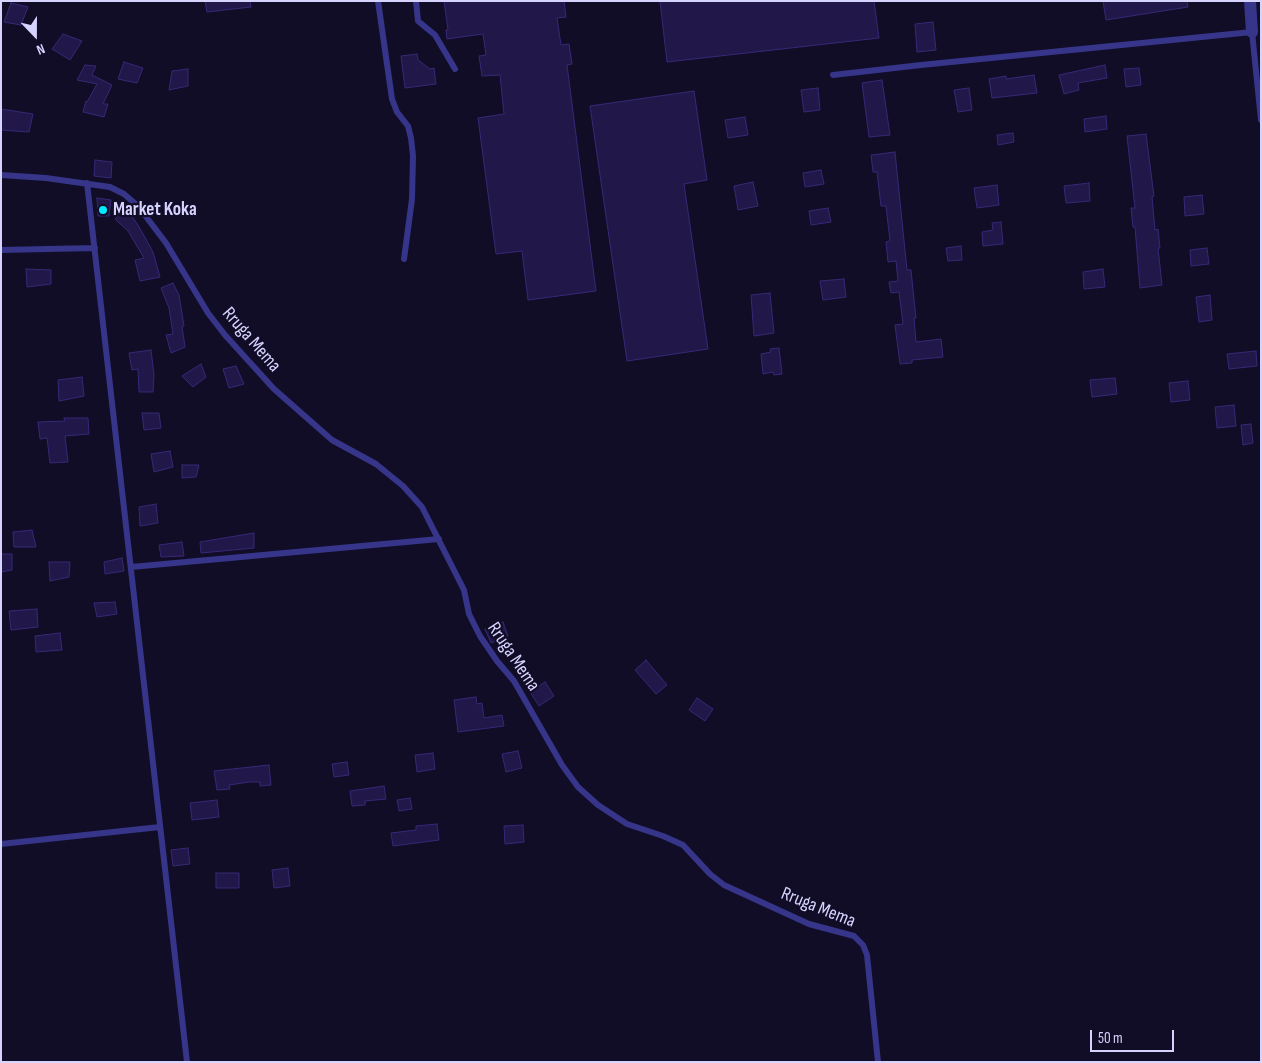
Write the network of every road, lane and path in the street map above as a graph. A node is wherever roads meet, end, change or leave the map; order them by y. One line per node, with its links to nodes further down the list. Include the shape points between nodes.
1 (378, 1): 12 (lane, via 392,99 408,126 413,156 412,199)
2 (416, 1): 5 (lane, via 418,21 435,35)
3 (1250, 1): 4 (street)
4 (1252, 32): 6 (lane); 7 (lane)
5 (455, 69)
6 (833, 75)
7 (1261, 120)
8 (1, 174): 9 (lane, Rruga Mema)
9 (87, 183): 10 (lane); 13 (lane, Rruga Mema, via 110,187 138,206 166,243 208,312 274,389 332,440 376,464 403,486 422,507)
10 (95, 248): 11 (lane); 14 (lane)
11 (1, 250)
12 (404, 259)
13 (439, 539): 14 (lane); 18 (lane, Rruga Mema, via 464,590 469,614 480,636 514,681 578,787 627,824 683,845 724,885 809,924 854,936 863,945 867,955)
14 (131, 567): 15 (lane)
15 (160, 827): 16 (lane); 17 (lane)
16 (1, 844)
17 (186, 1062)
18 (878, 1062)

